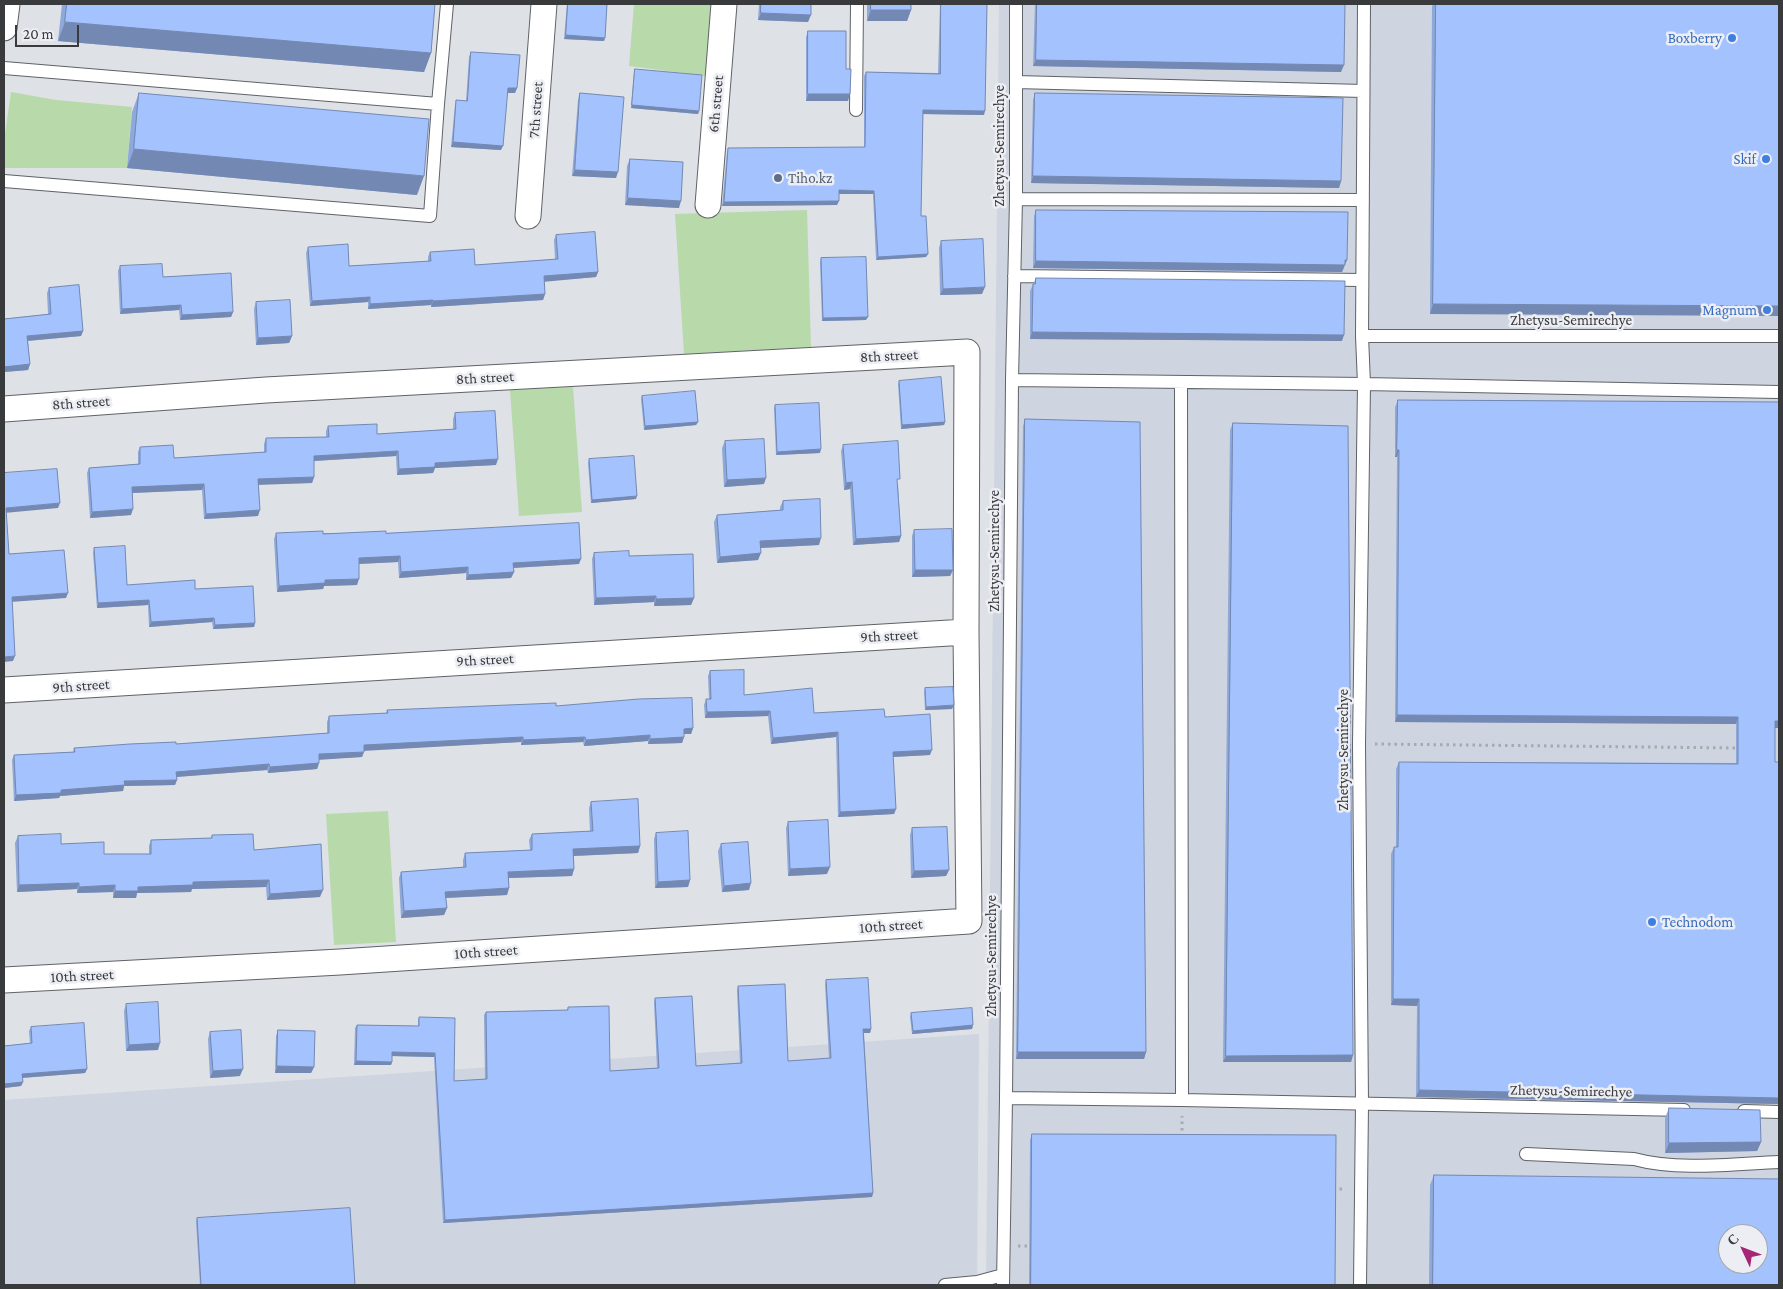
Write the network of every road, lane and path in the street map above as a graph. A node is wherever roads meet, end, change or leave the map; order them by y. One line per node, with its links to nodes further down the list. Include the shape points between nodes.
1 (7, 4): 8 (street)
2 (447, 4): 12 (lane)
3 (544, 4): 18 (street, 7th street)
4 (724, 4): 17 (street, 6th street)
5 (857, 4): 13 (lane)
6 (1016, 4): 10 (lane, Zhetysu-Semirechye)
7 (1364, 4): 11 (lane, Zhetysu-Semirechye)
8 (4, 28)
9 (4, 68): 12 (lane)
10 (1016, 82): 11 (lane); 15 (lane, Zhetysu-Semirechye)
11 (1363, 91): 16 (lane, Zhetysu-Semirechye)
12 (438, 104): 14 (lane, via 430,216)
13 (856, 110)
14 (4, 180)
15 (1016, 199): 16 (lane); 19 (lane, Zhetysu-Semirechye)
16 (1363, 200): 20 (lane, Zhetysu-Semirechye)
17 (708, 205)
18 (528, 216)
19 (1014, 276): 20 (lane); 23 (lane, Zhetysu-Semirechye)
20 (1362, 280): 21 (lane, Zhetysu-Semirechye)
21 (1362, 336): 22 (lane, Zhetysu-Semirechye); 25 (lane, Zhetysu-Semirechye)
22 (1779, 336)
23 (1012, 380): 24 (lane); 33 (lane, Zhetysu-Semirechye)
24 (1181, 382): 25 (lane); 34 (lane)
25 (1364, 384): 26 (lane); 30 (lane, Zhetysu-Semirechye)
26 (1779, 392)
27 (4, 409): 28 (street, 8th street, via 266,390 967,352)
28 (966, 632): 29 (street, 9th street); 32 (street, 10th street, via 969,921 330,963)
29 (4, 690)
30 (1359, 744): 31 (path); 35 (lane, Zhetysu-Semirechye)
31 (1740, 748)
32 (4, 980)
33 (1006, 1098): 34 (lane, Zhetysu-Semirechye); 44 (lane, Zhetysu-Semirechye)
34 (1182, 1100): 35 (lane, Zhetysu-Semirechye); 39 (path)
35 (1362, 1104): 36 (lane, Zhetysu-Semirechye); 43 (lane, Zhetysu-Semirechye)
36 (1700, 1110)
37 (1730, 1111): 38 (lane)
38 (1779, 1112)
39 (1182, 1139)
40 (1526, 1154): 41 (lane, via 1687,1165)
41 (1779, 1162)
42 (1331, 1189): 43 (path)
43 (1361, 1189): 48 (lane, Zhetysu-Semirechye)
44 (1004, 1246): 45 (path); 46 (lane, Zhetysu-Semirechye)
45 (1033, 1246)
46 (1003, 1280): 47 (lane)
47 (945, 1285)
48 (1360, 1285)

